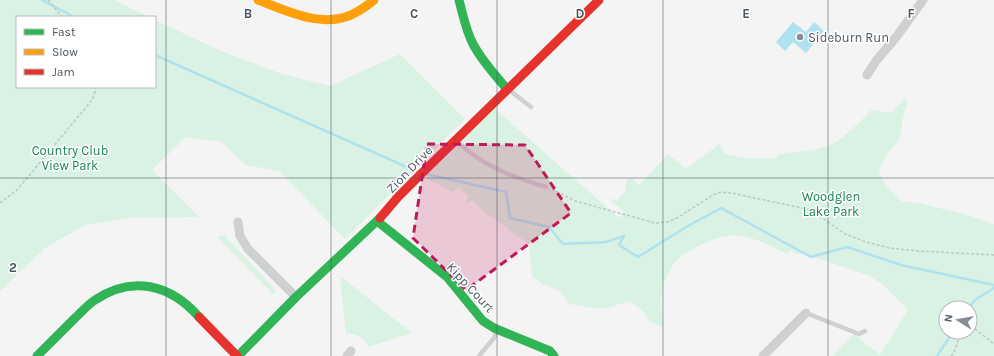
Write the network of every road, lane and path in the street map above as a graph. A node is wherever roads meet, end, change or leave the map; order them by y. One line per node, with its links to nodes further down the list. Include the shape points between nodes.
1 (48, 0): 7 (path)
2 (258, 0): 3 (street, via 300,16 323,20 348,16)
3 (374, 0)
4 (459, 0): 10 (street, via 474,45)
5 (599, 0): 10 (street, Zion Drive)
6 (923, 0): 8 (street)
7 (61, 16)
8 (867, 75)
9 (96, 88): 14 (path, via 92,100 17,190)
10 (507, 89): 11 (lane); 12 (street, Zion Drive)
11 (530, 107)
12 (456, 140): 13 (lane, via 468,152 496,170); 15 (street, Zion Drive)
13 (546, 187): 17 (path, via 575,201 655,223 677,218 720,192 732,193 811,210 845,234 889,248)
14 (0, 203)
15 (377, 221): 18 (street, Zion Drive); 20 (street, Kipp Court, via 447,277 483,321)
16 (238, 222): 18 (street, via 240,236 248,249)
17 (994, 255)
18 (296, 297): 26 (street, Zion Drive)
19 (806, 313): 21 (lane, via 859,334); 29 (street)
20 (498, 329): 27 (lane); 28 (street, Kipp Court, via 550,351)
21 (865, 331)
22 (978, 331): 24 (path)
23 (958, 340): 30 (path)
24 (994, 344)
25 (37, 356): 26 (street, via 93,301 116,288 131,285 160,288 179,298)
26 (238, 356)
27 (479, 356)
28 (554, 356)
29 (763, 356)
30 (951, 356)

